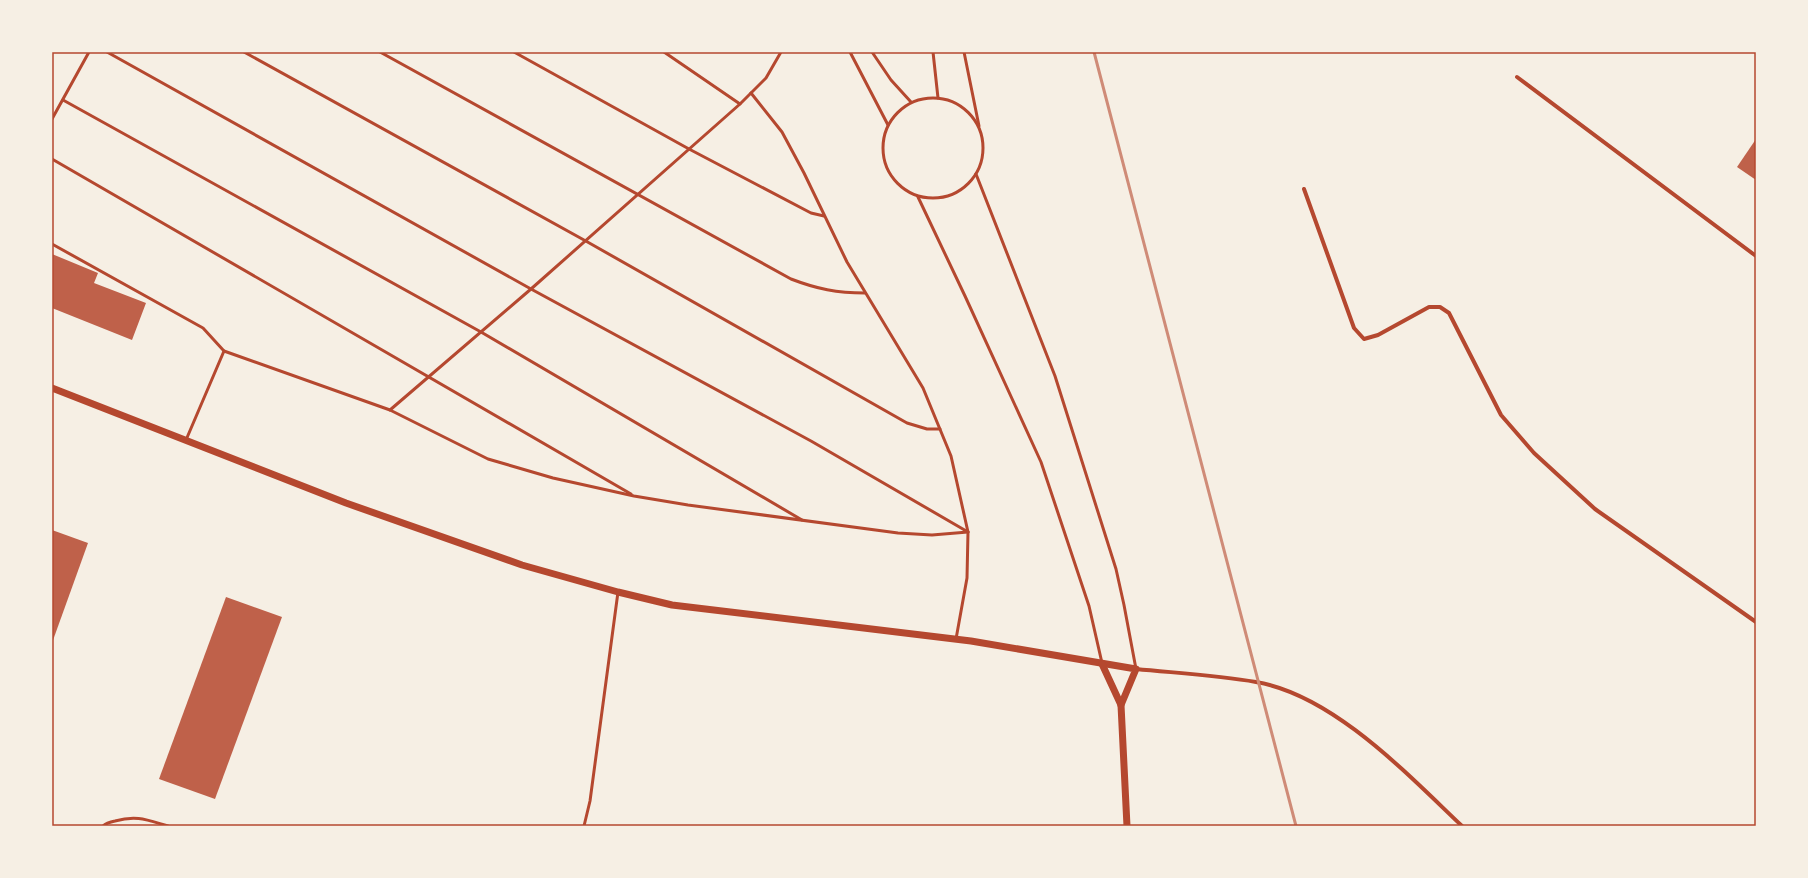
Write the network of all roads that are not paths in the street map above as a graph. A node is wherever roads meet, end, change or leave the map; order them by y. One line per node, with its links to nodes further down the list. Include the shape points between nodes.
1 (89, 52): 15 (lane)
2 (106, 52): 31 (lane)
3 (244, 52): 28 (lane)
4 (380, 52): 25 (lane)
5 (514, 52): 21 (lane)
6 (664, 52): 17 (lane)
7 (781, 52): 13 (lane, via 766,78)
8 (850, 52): 19 (lane)
9 (872, 52): 16 (lane, via 891,80)
10 (933, 52): 14 (lane)
11 (964, 52): 20 (lane)
12 (1517, 77): 30 (street)
13 (751, 93): 17 (lane); 27 (lane, via 782,132)
14 (938, 98): 16 (lane); 20 (lane, via 958,104 970,114)
15 (63, 100): 18 (lane); 33 (lane)
16 (911, 102): 19 (lane, via 897,112)
17 (740, 104): 21 (lane)
18 (52, 119)
19 (888, 125): 26 (lane, via 883,139 882,154 886,168 894,181 905,191)
20 (979, 128): 23 (lane, via 983,143 982,159)
21 (689, 149): 25 (lane); 27 (lane, via 811,213)
22 (52, 159): 35 (lane)
23 (976, 174): 26 (lane, via 966,187 951,195 935,199); 47 (lane, via 1055,376 1116,569)
24 (1304, 189): 44 (street, via 1354,328 1364,339 1378,335 1429,307 1440,307 1449,313 1501,415 1534,453 1595,509)
25 (637, 194): 28 (lane); 32 (lane, via 791,279 814,288 843,293)
26 (918, 197): 46 (lane, via 1041,462 1089,606)
27 (824, 216): 32 (lane)
28 (584, 240): 31 (lane); 38 (lane, via 908,423 927,429)
29 (52, 244): 34 (lane, via 203,328)
30 (1756, 256)
31 (531, 289): 33 (lane); 42 (lane, via 811,441)
32 (865, 293): 38 (lane, via 923,388)
33 (481, 332): 35 (lane); 41 (lane)
34 (224, 351): 37 (lane); 39 (lane)
35 (427, 377): 37 (lane); 40 (lane)
36 (52, 388): 39 (street)
37 (390, 410): 40 (lane, via 488,459 554,478)
38 (940, 429): 42 (lane, via 950,456)
39 (186, 441): 43 (street, via 346,503 522,565)
40 (634, 496): 41 (lane)
41 (803, 521): 42 (lane, via 898,534)
42 (968, 532): 45 (lane, via 967,578)
43 (618, 592): 45 (street, via 672,605); 51 (lane, via 590,802)
44 (1756, 622)
45 (956, 639): 46 (street)
46 (1102, 664): 47 (street); 48 (street)
47 (1136, 669): 48 (street); 53 (street, via 1257,682 1301,696 1335,715 1388,757)
48 (1120, 705): 52 (street)
49 (103, 826): 50 (lane, via 124,818 137,817)
50 (168, 826)
51 (584, 826)
52 (1127, 826)
53 (1462, 826)

